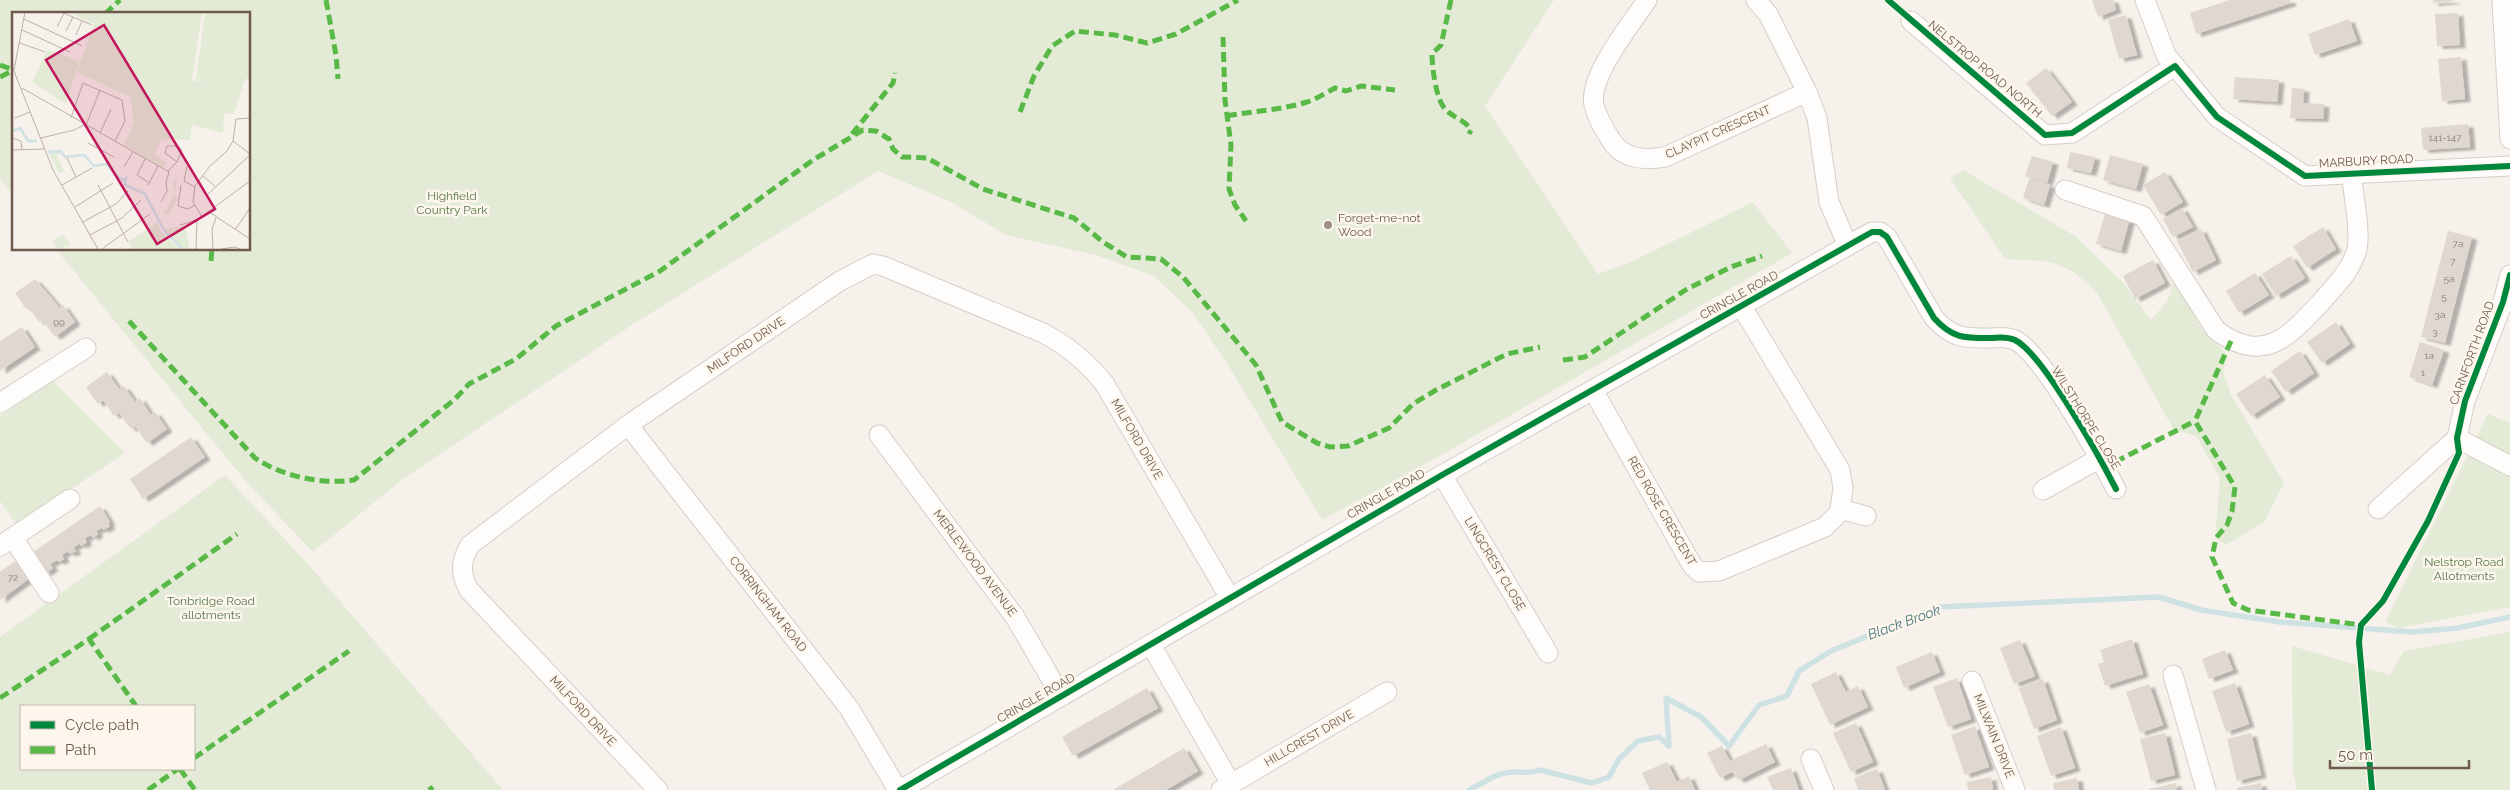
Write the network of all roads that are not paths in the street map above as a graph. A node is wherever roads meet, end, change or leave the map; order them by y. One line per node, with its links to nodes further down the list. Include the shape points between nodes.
1 (1647, 0): 8 (street, CLAYPIT CRESCENT, via 1594,86 1594,104 1601,124 1615,146 1625,154 1649,160 1665,157)
2 (1756, 0): 8 (street, via 1768,14)
3 (2145, 0): 6 (street, MARBURY ROAD, via 2166,55)
4 (2502, 0): 7 (street)
5 (1911, 21): 6 (street, NELSTROP ROAD NORTH, via 2045,135 2072,133)
6 (2175, 66): 11 (street, MARBURY ROAD, via 2217,117 2305,176)
7 (2508, 74): 9 (street)
8 (1807, 92): 14 (street, via 1822,139 1828,202)
9 (2510, 139)
10 (2510, 166): 11 (street, MARBURY ROAD)
11 (2351, 173): 12 (street, via 2358,246 2350,268 2282,340 2259,347 2231,341 2216,330 2143,216)
12 (2065, 190)
13 (1887, 237): 14 (street, CRINGLE ROAD, via 1880,232 1872,232); 23 (street, WILSTHORPE CLOSE, via 1942,327 1953,335 1967,338 2005,337 2016,341 2041,365)
14 (1847, 244): 16 (street, CRINGLE ROAD)
15 (2510, 276): 22 (street, CARNFORTH ROAD, via 2465,401)
16 (1742, 307): 18 (street, CRINGLE ROAD); 29 (street, via 1840,470)
17 (86, 348): 19 (street)
18 (1592, 390): 25 (street, CRINGLE ROAD); 29 (street, RED ROSE CRESCENT, via 1698,572 1719,571 1825,526)
19 (0, 403)
20 (628, 424): 34 (street, MILFORD DRIVE, via 840,281 873,264 883,266 1043,333 1068,346 1087,362 1104,383); 43 (street, MILFORD DRIVE, via 470,545 461,568 469,590); 44 (street, CORRINGHAM ROAD, via 849,708)
21 (879, 435): 40 (street, MERLEWOOD AVENUE, via 1015,617)
22 (2458, 438): 24 (street); 30 (street)
23 (2100, 458): 26 (street, WILSTHORPE CLOSE); 27 (street, WILSTHORPE CLOSE)
24 (2510, 466)
25 (1442, 475): 34 (street, CRINGLE ROAD); 36 (street, LINGCREST CLOSE)
26 (2116, 489)
27 (2043, 490)
28 (70, 499): 32 (street)
29 (1840, 509): 31 (street)
30 (2378, 509)
31 (1866, 516)
32 (6, 542): 33 (street)
33 (50, 593)
34 (1230, 598): 35 (street, CRINGLE ROAD)
35 (1151, 645): 40 (street, CRINGLE ROAD); 42 (street, HILLCREST DRIVE)
36 (1548, 653)
37 (2173, 676): 47 (street)
38 (1972, 681): 46 (street, MILWAIN DRIVE)
39 (1387, 692): 42 (street, HILLCREST DRIVE)
40 (1061, 696): 44 (street, CRINGLE ROAD)
41 (1811, 759): 45 (street)
42 (1226, 787)
43 (658, 790)
44 (899, 790)
45 (1824, 790)
46 (2015, 790)
47 (2206, 790)

